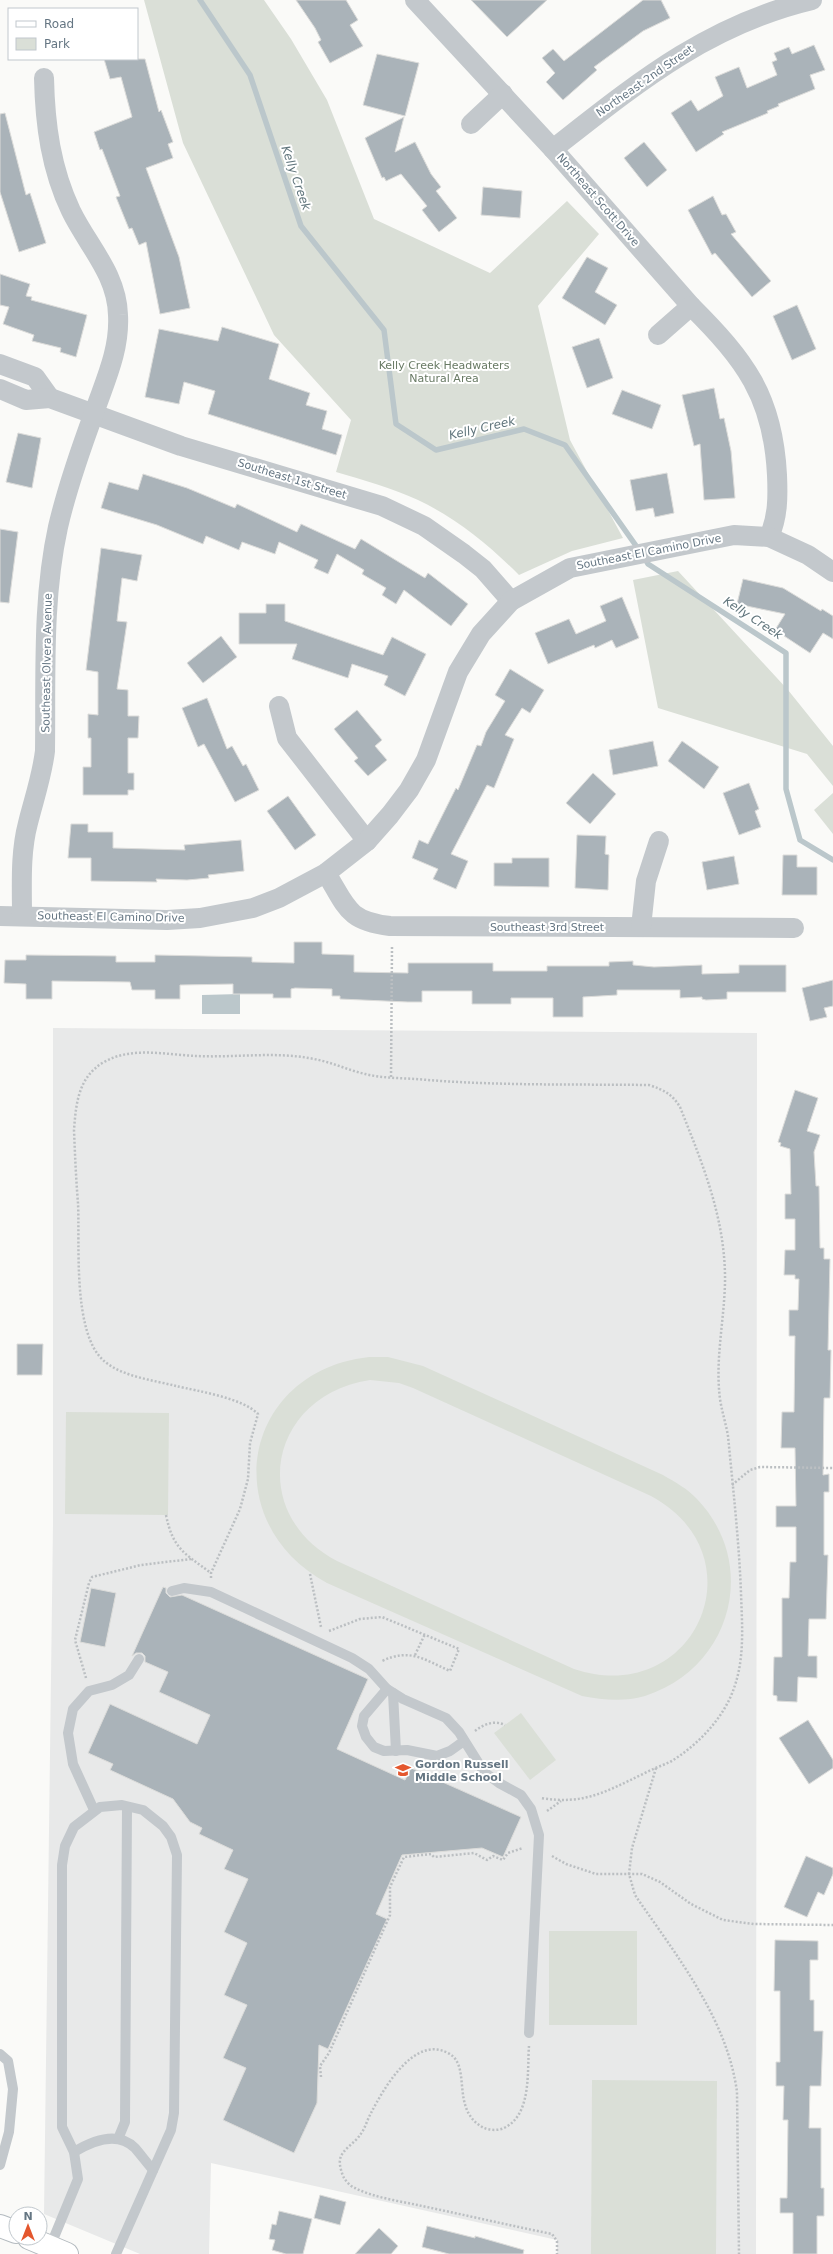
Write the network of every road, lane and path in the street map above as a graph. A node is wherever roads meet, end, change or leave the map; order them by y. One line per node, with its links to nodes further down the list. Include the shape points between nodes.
1 (415, 0): 4 (street, Northeast Scott Drive)
2 (812, 0): 6 (street, Northeast 2nd Street, via 756,16 698,44 627,91)
3 (44, 78): 12 (street, Southeast Olvera Avenue, via 45,116 54,164 72,211 108,273 115,293 118,336 114,357)
4 (503, 94): 5 (street); 6 (street, Northeast Scott Drive)
5 (471, 124)
6 (553, 149): 7 (street, Northeast Scott Drive)
7 (692, 306): 8 (street); 13 (street, Northeast Scott Drive, via 736,354 755,384 767,411 776,453 778,492 775,522)
8 (658, 335)
9 (0, 364): 11 (street, via 35,377)
10 (0, 389): 11 (street, Southeast 1st Street, via 26,400)
11 (50, 398): 12 (street, Southeast 1st Street)
12 (93, 414): 15 (street, Southeast 1st Street, via 181,446 382,506 424,526 464,554 483,569); 21 (street, Southeast Olvera Avenue, via 71,478 58,528 49,580 45,751 42,775 24,845)
13 (769, 537): 14 (street, Southeast El Camino Drive, via 808,555); 15 (street, Southeast El Camino Drive, via 734,535 570,568)
14 (833, 572)
15 (511, 601): 17 (street, Southeast El Camino Drive, via 481,634 458,672 426,760 409,790)
16 (279, 706): 17 (street, via 287,738)
17 (367, 841): 19 (street, Southeast El Camino Drive)
18 (659, 841): 22 (street, via 646,881)
19 (326, 873): 21 (street, Southeast El Camino Drive, via 279,898 253,908 200,918 167,920); 22 (street, Southeast 3rd Street, via 348,909 358,919 371,924)
20 (0, 916): 21 (street, Southeast El Camino Drive)
21 (22, 916)
22 (641, 927): 23 (street, Southeast 3rd Street)
23 (794, 928)
24 (392, 946): 25 (path)
25 (391, 1077): 27 (path, via 539,1086 649,1085 664,1090 674,1098 709,1183 722,1240 725,1281 718,1367 720,1399 728,1434); 30 (path, via 366,1074 314,1059 142,1053 104,1062 88,1075 80,1088 74,1130 79,1270 85,1324 96,1350 104,1361 126,1373 235,1402 254,1409 258,1414 250,1443 248,1479 240,1509)
26 (833, 1468): 27 (path, via 760,1467 750,1470)
27 (732, 1485): 43 (path, via 743,1627 740,1665 734,1689 717,1720 695,1744 670,1762)
28 (166, 1514): 29 (path, via 173,1540)
29 (191, 1559): 30 (path); 38 (path, via 141,1566 92,1577 75,1640)
30 (211, 1573): 33 (path)
31 (310, 1574): 34 (path, via 323,1634 353,1621 382,1617)
32 (172, 1591): 33 (lane, via 184,1588)
33 (211, 1592): 37 (lane, via 352,1658)
34 (425, 1634): 35 (path); 35 (path, via 459,1649 450,1671)
35 (415, 1655): 37 (path, via 397,1655)
36 (139, 1659): 38 (lane, via 129,1675 112,1685)
37 (369, 1669): 39 (lane)
38 (89, 1691): 46 (lane, via 73,1709 68,1733 73,1764)
39 (390, 1691): 41 (lane, via 446,1718); 42 (lane); 42 (lane, via 364,1716 362,1726 374,1747 384,1752)
40 (505, 1725): 41 (path, via 486,1724)
41 (464, 1741): 42 (lane, via 450,1752 437,1756 407,1750); 44 (lane, via 484,1772)
42 (396, 1752)
43 (656, 1768): 44 (path, via 605,1792 580,1800 562,1801); 49 (path, via 632,1848)
44 (521, 1795): 47 (lane, via 531,1809)
45 (127, 1807): 46 (lane, via 100,1807); 54 (lane, via 125,2122); 57 (lane, via 143,1810 163,1826 171,1838 177,1856 174,2113 171,2130)
46 (94, 1810): 55 (lane, via 74,1827 64,1846 62,1865 62,2126)
47 (536, 1824): 48 (lane); 53 (path, via 526,1846 508,1853 503,1860 493,1856 487,1860 474,1853 404,1857 390,1887 390,1915 329,2053 320,2066)
48 (539, 1835): 49 (path, via 552,1857 566,1864 596,1874); 51 (lane)
49 (629, 1874): 50 (path, via 642,1874 660,1882 692,1904 723,1920 754,1924); 62 (path, via 635,1895 712,2014 734,2070 737,2092)
50 (833, 1925)
51 (530, 2033): 61 (path, via 525,2103 504,2129 489,2130 477,2124 464,2104 456,2060 449,2053 431,2049 416,2054 404,2065 360,2135 343,2153 340,2160 344,2178 353,2188 552,2234 557,2241)
52 (0, 2054): 56 (lane, via 8,2061 13,2089 9,2132)
53 (321, 2078)
54 (118, 2139): 55 (lane, via 101,2139); 57 (lane, via 134,2147)
55 (74, 2152): 59 (lane, via 78,2179)
56 (0, 2165)
57 (153, 2170): 60 (lane)
58 (48, 2246): 59 (main road)
59 (59, 2250)
60 (116, 2254)
61 (557, 2254)
62 (739, 2254)

